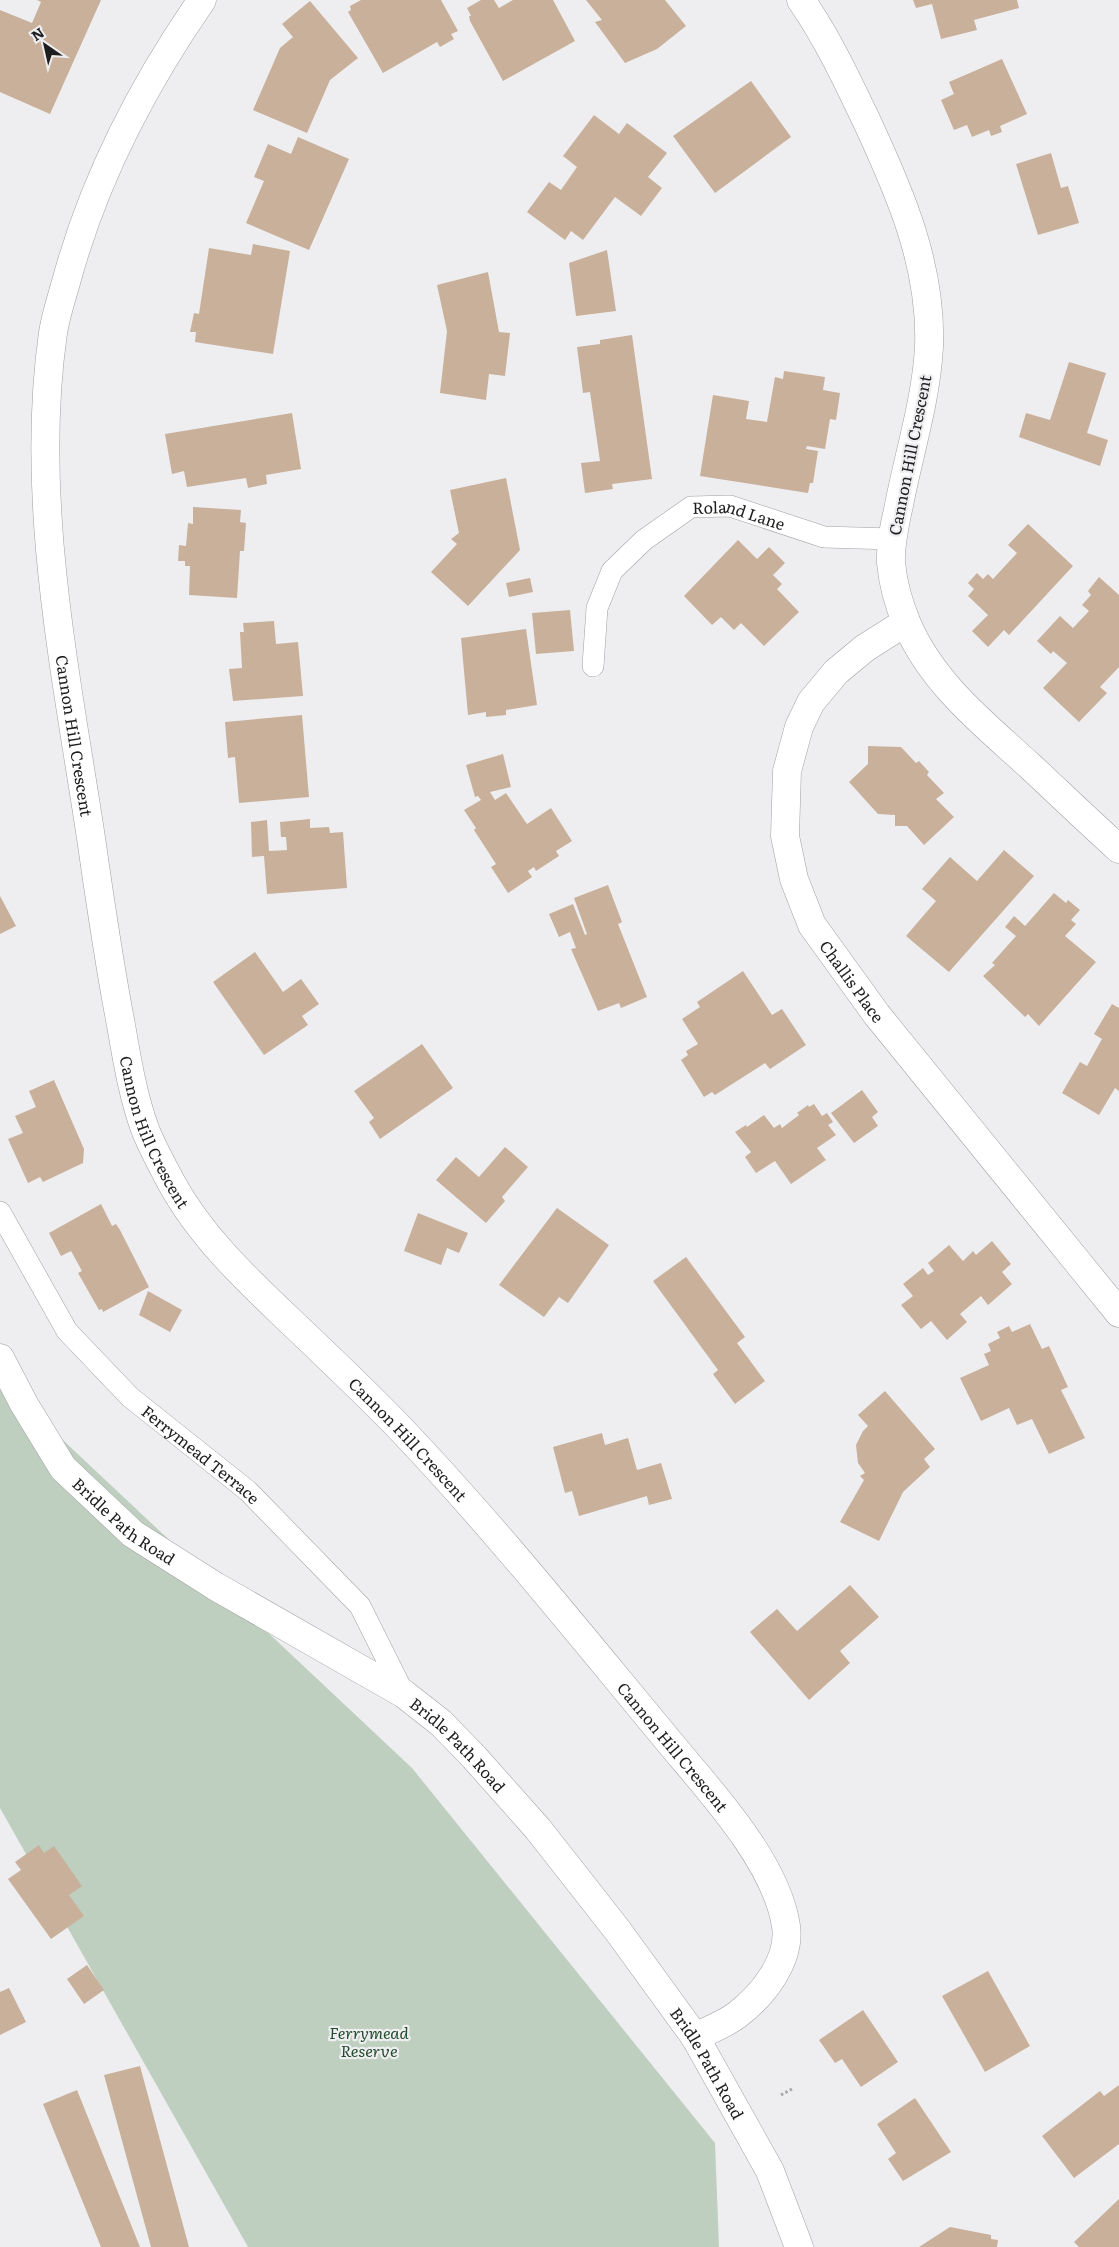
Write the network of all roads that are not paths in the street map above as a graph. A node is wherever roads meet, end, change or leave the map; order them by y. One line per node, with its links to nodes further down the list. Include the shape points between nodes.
1 (202, 0): 11 (street, Cannon Hill Crescent, via 148,83 97,189 77,243 54,327 45,413 44,471 57,602 110,969 130,1074 145,1129 192,1216 256,1288 428,1456 701,1781 765,1868 787,1930 782,1955 772,1978 754,1999 734,2018)
2 (801, 0): 3 (street, Cannon Hill Crescent, via 849,83 894,181 916,241 927,296 929,348 922,403)
3 (892, 539): 4 (street, Cannon Hill Crescent, via 891,562 896,594); 5 (lane, Roland Lane, via 824,537 730,506 691,507 644,540 612,570 597,608)
4 (906, 622): 6 (street, Cannon Hill Crescent, via 919,649 968,710); 8 (street, Challis Place, via 865,648 836,672 811,702 799,727 787,771 785,836 794,879 812,925 877,1015)
5 (594, 666)
6 (1119, 849)
7 (0, 1212): 10 (lane, Ferrymead Terrace, via 67,1331 130,1398 248,1491 360,1606)
8 (1119, 1313)
9 (0, 1358): 10 (street, Bridle Path Road, via 63,1468 133,1534 215,1586)
10 (404, 1694): 11 (street, Bridle Path Road, via 441,1723 538,1829 618,1931)
11 (695, 2038): 12 (street, Bridle Path Road, via 770,2171)
12 (799, 2247)

